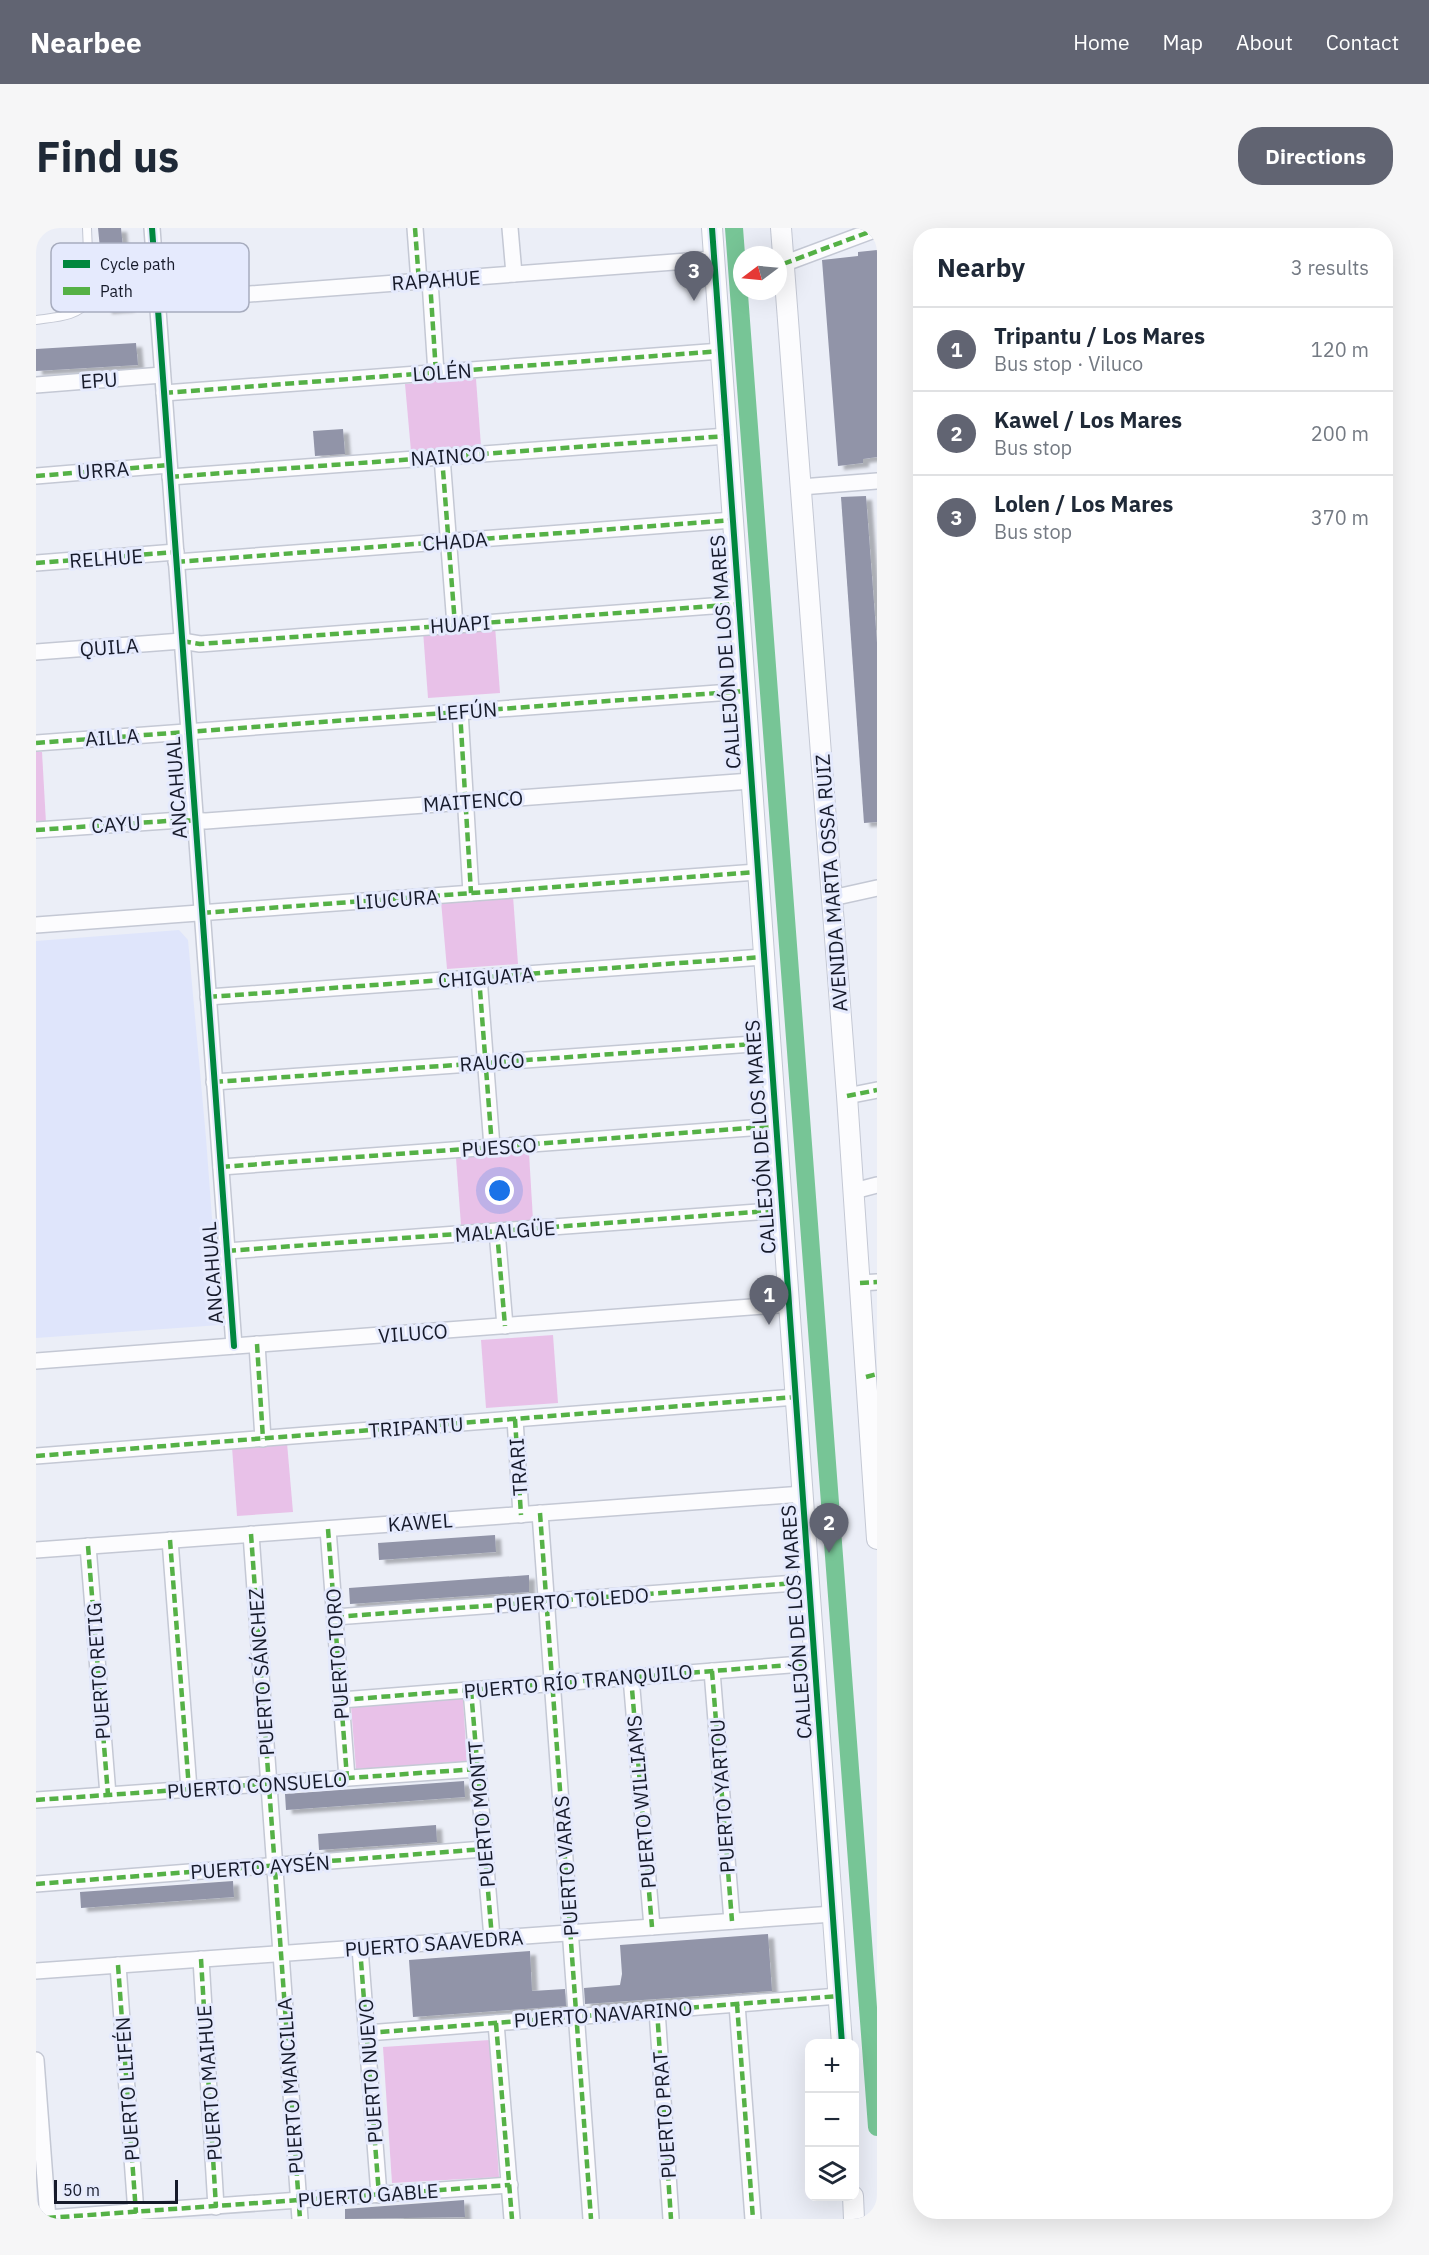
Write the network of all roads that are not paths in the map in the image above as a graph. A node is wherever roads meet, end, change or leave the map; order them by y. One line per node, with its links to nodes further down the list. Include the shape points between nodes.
1 (87, 228): 8 (lane)
2 (152, 228): 9 (street, ANCAHUAL)
3 (415, 228): 14 (street)
4 (510, 228): 13 (street)
5 (712, 228): 11 (street, CALLEJÓN DE LOS MARES)
6 (781, 228): 10 (street, AVENIDA MARTA OSSA RUIZ)
7 (877, 230): 12 (street)
8 (88, 243)
9 (153, 243)
10 (782, 246)
11 (714, 260): 13 (street, RAPAHUE); 20 (street, CALLEJÓN DE LOS MARES)
12 (787, 263)
13 (514, 274): 14 (street, RAPAHUE)
14 (424, 281): 15 (street, RAPAHUE); 21 (street)
15 (249, 294)
16 (786, 300): 30 (street, AVENIDA MARTA OSSA RUIZ)
17 (77, 312): 19 (lane)
18 (158, 312): 22 (street, ANCAHUAL)
19 (36, 320)
20 (721, 351): 21 (street, LOLÉN); 25 (street, CALLEJÓN DE LOS MARES)
21 (436, 372): 24 (street, LOLÉN)
22 (162, 375): 23 (street, EPU); 24 (street, ANCAHUAL)
23 (36, 385)
24 (164, 393): 27 (street, ANCAHUAL)
25 (727, 436): 26 (street, NAINCO); 31 (street, CALLEJÓN DE LOS MARES)
26 (442, 457): 27 (street, NAINCO); 32 (street)
27 (170, 471): 28 (street, URRA); 33 (street, ANCAHUAL)
28 (36, 476)
29 (877, 481): 30 (street)
30 (801, 487): 50 (street, AVENIDA MARTA OSSA RUIZ)
31 (733, 520): 32 (street, CHADA); 35 (street, CALLEJÓN DE LOS MARES)
32 (449, 541): 33 (street, CHADA); 36 (street)
33 (176, 557): 34 (street, RELHUE); 37 (street, ANCAHUAL)
34 (36, 562)
35 (739, 604): 36 (street, HUAPI); 39 (street, CALLEJÓN DE LOS MARES)
36 (455, 625): 37 (street, HUAPI, via 200,644)
37 (182, 641): 38 (street, QUILA); 41 (street, ANCAHUAL)
38 (36, 652)
39 (745, 690): 40 (street, LEFÚN); 43 (street, CALLEJÓN DE LOS MARES)
40 (460, 711): 41 (street, LEFÚN); 44 (street)
41 (189, 731): 42 (street, AILLA); 45 (street, ANCAHUAL)
42 (36, 743)
43 (751, 781): 44 (street, MAITENCO); 47 (street, CALLEJÓN DE LOS MARES)
44 (465, 802): 45 (street, MAITENCO); 49 (street)
45 (195, 821): 46 (street, CAYU); 51 (street, ANCAHUAL)
46 (36, 830)
47 (757, 872): 49 (street, LIUCURA); 53 (street, CALLEJÓN DE LOS MARES)
48 (877, 888): 50 (street)
49 (471, 893): 51 (street, LIUCURA)
50 (832, 898): 60 (street, AVENIDA MARTA OSSA RUIZ)
51 (202, 913): 52 (street, LIUCURA); 55 (street, ANCAHUAL)
52 (36, 925)
53 (763, 957): 54 (street, CHIGUATA); 56 (street, CALLEJÓN DE LOS MARES)
54 (479, 977): 55 (street, CHIGUATA); 57 (street)
55 (208, 997): 58 (street, ANCAHUAL)
56 (769, 1043): 57 (street, RAUCO); 61 (street, CALLEJÓN DE LOS MARES)
57 (485, 1062): 58 (street, RAUCO); 62 (street)
58 (214, 1082): 63 (street, ANCAHUAL)
59 (877, 1090): 60 (street)
60 (847, 1096): 65 (street, AVENIDA MARTA OSSA RUIZ)
61 (777, 1125): 62 (street, PUESCO); 66 (street, CALLEJÓN DE LOS MARES)
62 (492, 1147): 63 (street, PUESCO)
63 (221, 1167): 68 (street, ANCAHUAL)
64 (877, 1185): 65 (street)
65 (854, 1191): 69 (street, AVENIDA MARTA OSSA RUIZ)
66 (783, 1210): 67 (street, MALALGÜE); 70 (street, CALLEJÓN DE LOS MARES)
67 (497, 1231): 68 (street, MALALGÜE); 71 (street)
68 (227, 1251): 73 (street, ANCAHUAL)
69 (868, 1282): 75 (street, AVENIDA MARTA OSSA RUIZ)
70 (789, 1304): 71 (street, VILUCO); 76 (street, CALLEJÓN DE LOS MARES)
71 (506, 1326): 72 (street, VILUCO)
72 (257, 1344): 73 (street, VILUCO); 78 (street)
73 (234, 1346): 74 (street, VILUCO)
74 (36, 1361)
75 (872, 1376): 80 (street, AVENIDA MARTA OSSA RUIZ)
76 (796, 1397): 77 (street, TRIPANTU); 81 (street, CALLEJÓN DE LOS MARES)
77 (514, 1419): 78 (street, TRIPANTU); 83 (street, TRARI)
78 (262, 1439): 79 (street, TRIPANTU)
79 (36, 1456)
80 (875, 1470): 86 (street, AVENIDA MARTA OSSA RUIZ)
81 (803, 1494): 82 (street, KAWEL); 90 (street, CALLEJÓN DE LOS MARES)
82 (540, 1513): 83 (street, KAWEL); 91 (street, PUERTO VARAS)
83 (521, 1515): 84 (street, KAWEL)
84 (328, 1529): 85 (street, KAWEL); 92 (street, PUERTO TORO)
85 (251, 1534): 87 (street, KAWEL); 101 (street, PUERTO SÁNCHEZ)
86 (877, 1539)
87 (170, 1540): 88 (street, KAWEL); 102 (street)
88 (88, 1546): 89 (street, KAWEL); 103 (street, PUERTO RETIG)
89 (36, 1550)
90 (809, 1582): 91 (street, PUERTO TOLEDO); 93 (street, CALLEJÓN DE LOS MARES)
91 (547, 1602): 92 (street, PUERTO TOLEDO); 96 (street, PUERTO VARAS)
92 (335, 1617): 98 (street, PUERTO TORO)
93 (815, 1663): 94 (street, PUERTO RÍO TRANQUILO); 108 (street, CALLEJÓN DE LOS MARES)
94 (712, 1671): 95 (street, PUERTO RÍO TRANQUILO); 109 (street, PUERTO YARTOU)
95 (631, 1677): 96 (street, PUERTO RÍO TRANQUILO); 110 (street, PUERTO WILLIAMS)
96 (552, 1683): 97 (street, PUERTO RÍO TRANQUILO); 111 (street, PUERTO VARAS)
97 (471, 1690): 98 (street, PUERTO RÍO TRANQUILO); 99 (street, PUERTO MONTT)
98 (341, 1700): 100 (street, PUERTO TORO)
99 (477, 1769): 100 (street, PUERTO CONSUELO); 105 (street, PUERTO MONTT)
100 (347, 1778): 101 (street, PUERTO CONSUELO)
101 (269, 1784): 102 (street, PUERTO CONSUELO); 106 (street, PUERTO SÁNCHEZ)
102 (189, 1789): 103 (street, PUERTO CONSUELO)
103 (108, 1795): 104 (street, PUERTO CONSUELO)
104 (36, 1800)
105 (484, 1850): 106 (street, PUERTO AYSÉN); 112 (street, PUERTO MONTT)
106 (274, 1865): 107 (street, PUERTO AYSÉN); 114 (street, PUERTO SÁNCHEZ)
107 (36, 1884)
108 (833, 1914): 109 (street, PUERTO SAAVEDRA); 118 (street, CALLEJÓN DE LOS MARES)
109 (732, 1921): 110 (street, PUERTO SAAVEDRA)
110 (652, 1927): 111 (street, PUERTO SAAVEDRA)
111 (570, 1933): 112 (street, PUERTO SAAVEDRA); 121 (street, PUERTO VARAS)
112 (492, 1938): 113 (street, PUERTO SAAVEDRA)
113 (360, 1948): 114 (street, PUERTO SAAVEDRA); 123 (street, PUERTO NUEVO)
114 (281, 1953): 115 (street, PUERTO SAAVEDRA); 128 (street, PUERTO MANCILLA)
115 (201, 1959): 116 (street, PUERTO SAAVEDRA); 130 (street, PUERTO MAIHUE)
116 (118, 1965): 117 (street, PUERTO SAAVEDRA); 131 (street, PUERTO LLIFÉN)
117 (36, 1971)
118 (839, 1996): 119 (street, PUERTO NAVARINO); 124 (street, CALLEJÓN DE LOS MARES)
119 (737, 2004): 120 (street, PUERTO NAVARINO); 137 (street)
120 (657, 2010): 121 (street, PUERTO NAVARINO); 136 (street, PUERTO PRAT)
121 (576, 2016): 122 (street, PUERTO NAVARINO); 135 (street, PUERTO VARAS)
122 (496, 2023): 123 (street, PUERTO NAVARINO); 126 (street)
123 (367, 2033): 127 (street, PUERTO NUEVO)
124 (842, 2039)
125 (36, 2060): 132 (street)
126 (510, 2185): 127 (street, PUERTO GABLE); 134 (street)
127 (379, 2195): 128 (street, PUERTO GABLE)
128 (298, 2201): 130 (street, PUERTO GABLE); 133 (street, PUERTO MANCILLA)
129 (853, 2201): 138 (street)
130 (216, 2206): 131 (street, PUERTO GABLE)
131 (136, 2213): 132 (street, PUERTO GABLE)
132 (48, 2218)
133 (300, 2219)
134 (512, 2219)
135 (591, 2219)
136 (671, 2219)
137 (753, 2219)
138 (854, 2219)

